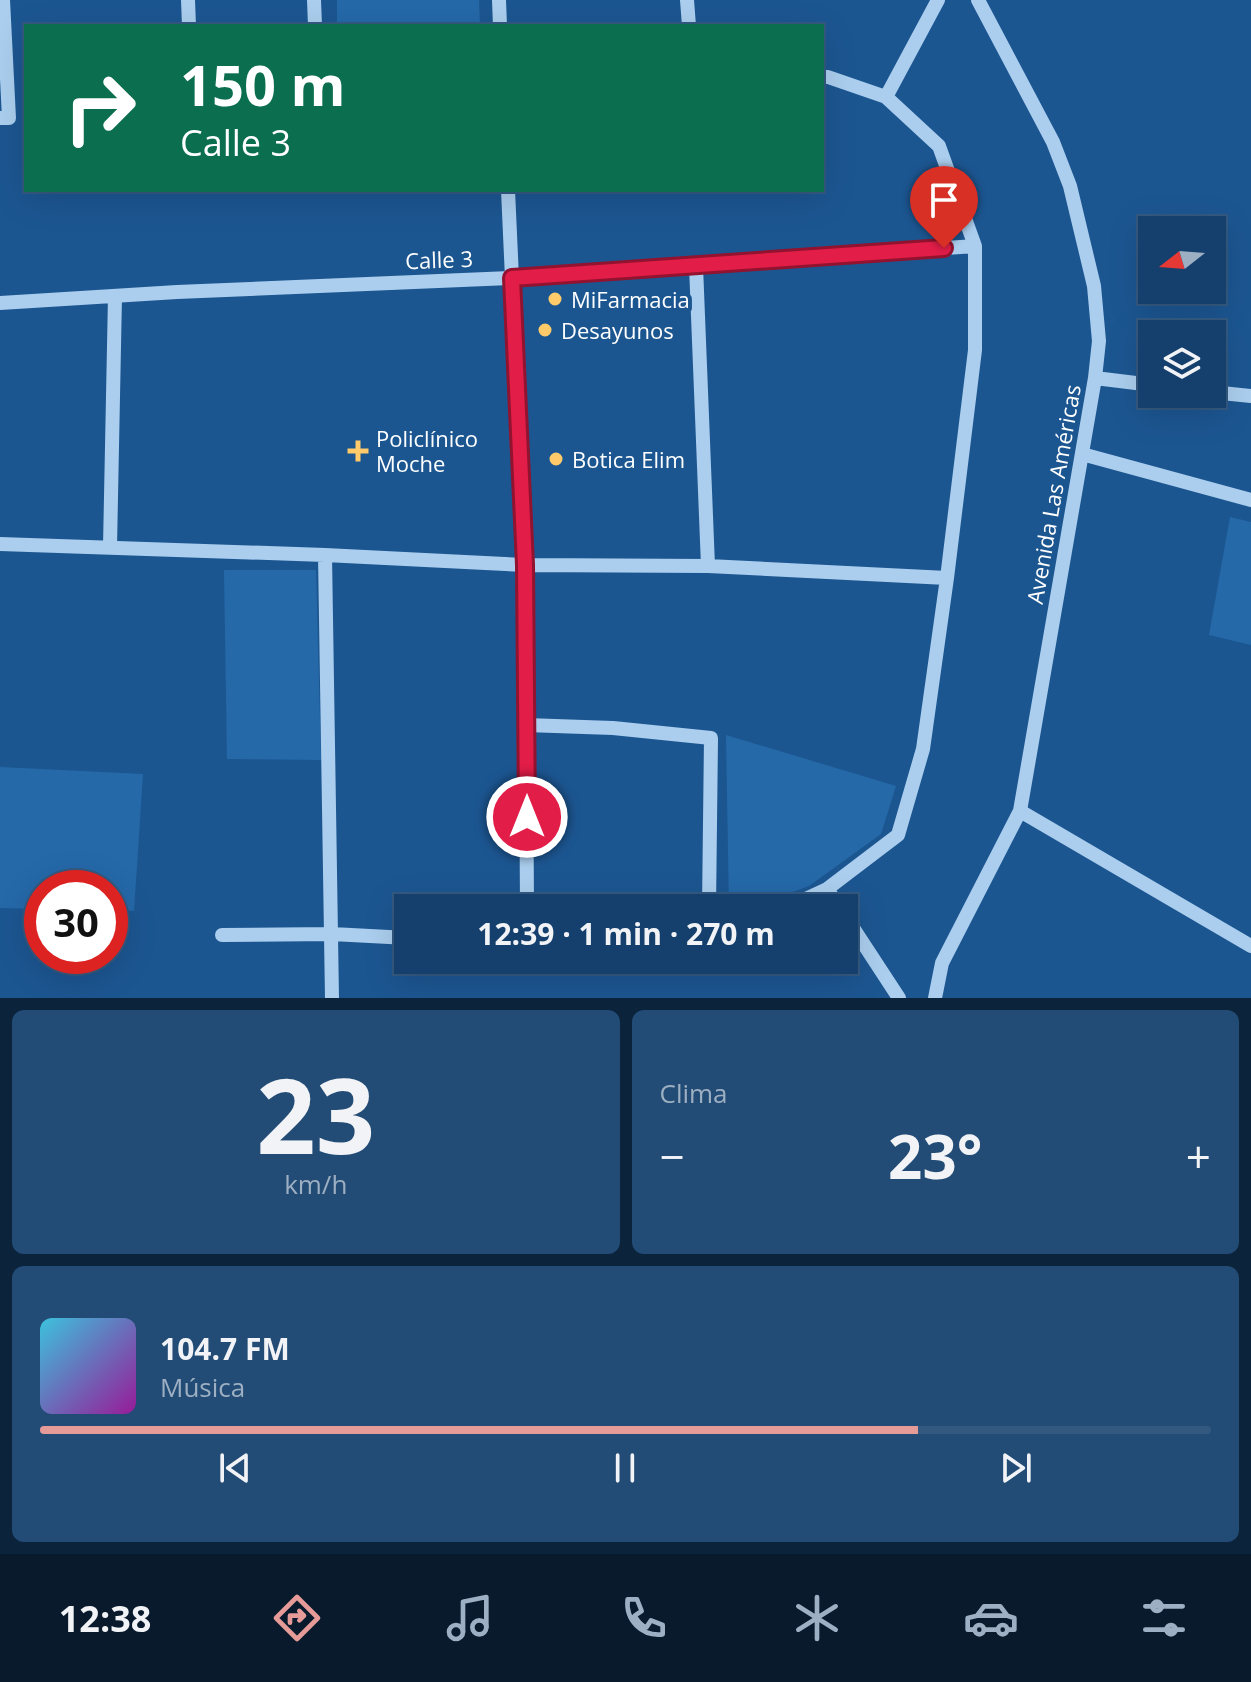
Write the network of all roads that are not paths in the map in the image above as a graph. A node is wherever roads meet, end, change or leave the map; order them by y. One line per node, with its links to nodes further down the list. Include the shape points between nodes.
1 (3, 0): 14 (street)
2 (188, 0): 8 (street)
3 (314, 0): 9 (street)
4 (499, 0): 10 (street)
5 (687, 0): 11 (street)
6 (938, 0): 13 (street)
7 (978, 0): 21 (street, Avenida Las Américas, via 1053,142 1070,186 1094,286 1099,341)
8 (189, 24)
9 (315, 24)
10 (500, 24)
11 (689, 24)
12 (824, 78): 13 (street)
13 (886, 97): 16 (street, via 939,146)
14 (4, 118)
15 (508, 192): 18 (street)
16 (975, 246): 17 (street, Calle 3); 32 (street, via 975,350)
17 (696, 266): 18 (street, Calle 3); 31 (street)
18 (512, 278): 19 (street, Calle 3); 30 (street)
19 (115, 296): 20 (street, Calle 3); 28 (street)
20 (0, 303)
21 (1095, 378): 22 (street); 25 (street, Avenida Las Américas)
22 (1138, 383)
23 (1226, 393): 24 (street)
24 (1251, 396)
25 (1082, 454): 26 (street); 34 (street, Avenida Las Américas)
26 (1251, 500)
27 (0, 544): 28 (street)
28 (110, 547): 29 (street)
29 (325, 555): 30 (street); 40 (street)
30 (525, 565): 31 (street); 33 (street)
31 (708, 566): 32 (street)
32 (947, 578): 35 (street, via 923,749 898,835)
33 (526, 725): 36 (street); 37 (street, via 711,738)
34 (1020, 811): 44 (street); 47 (street, Avenida Las Américas, via 942,963)
35 (827, 889): 38 (street); 39 (street)
36 (527, 894)
37 (709, 894)
38 (816, 894)
39 (830, 894)
40 (332, 934): 41 (street); 43 (street); 45 (street)
41 (222, 935)
42 (858, 935): 46 (street)
43 (394, 937)
44 (1251, 946)
45 (332, 998)
46 (899, 998)
47 (935, 998)

